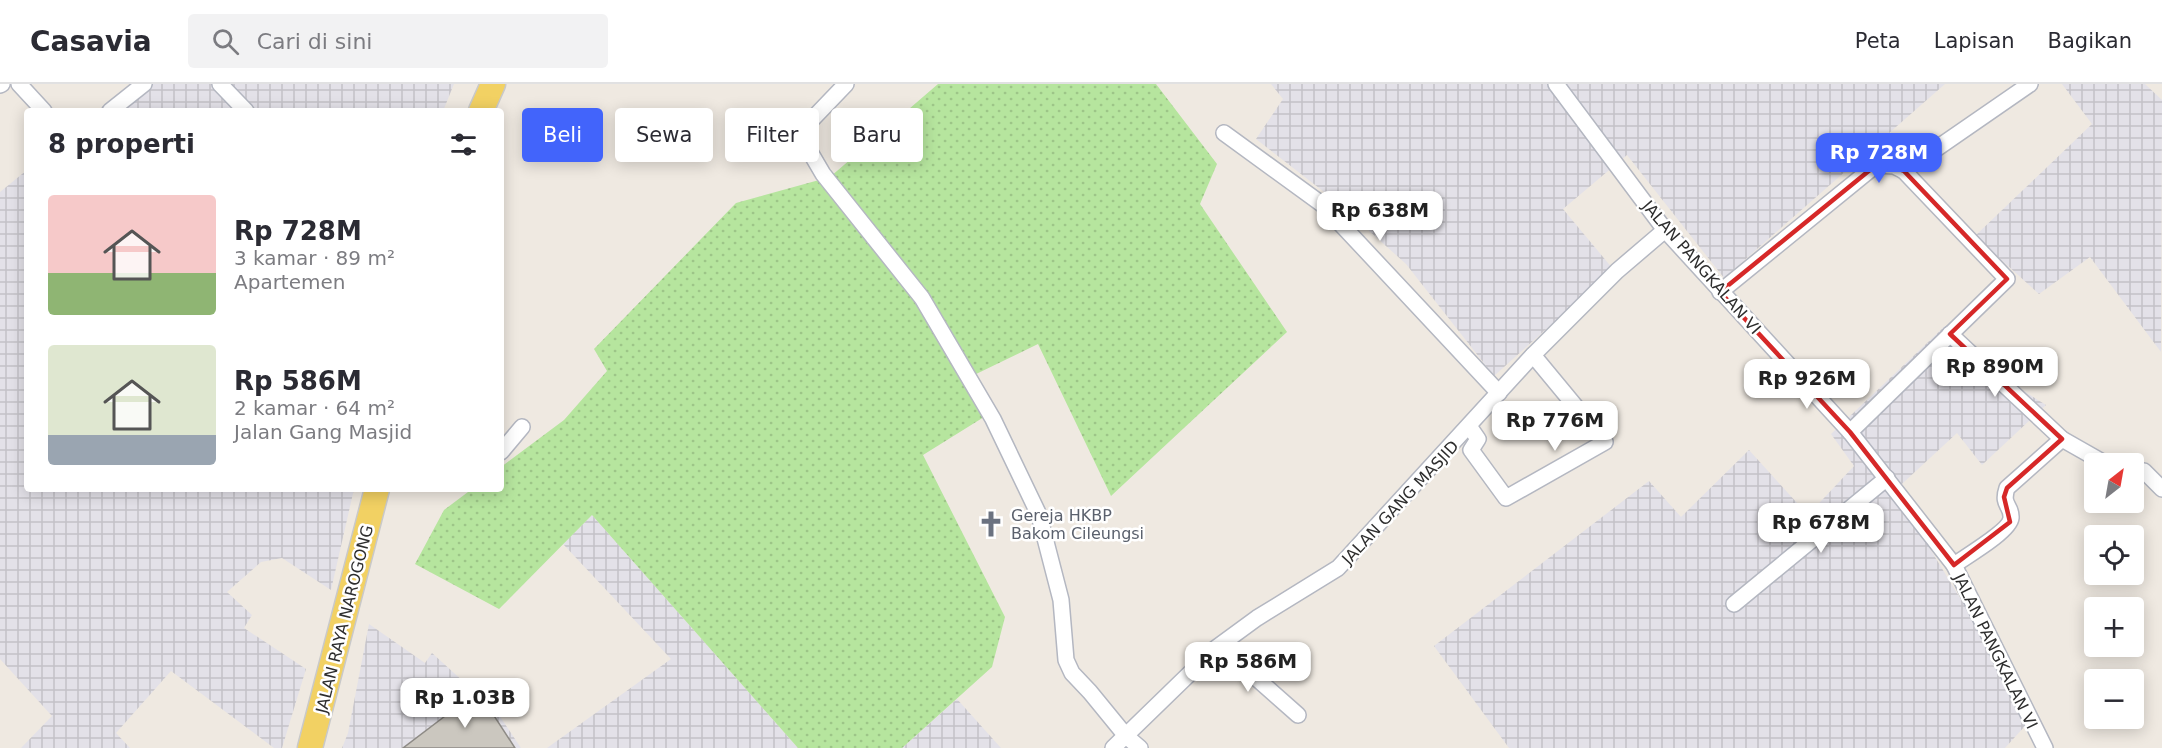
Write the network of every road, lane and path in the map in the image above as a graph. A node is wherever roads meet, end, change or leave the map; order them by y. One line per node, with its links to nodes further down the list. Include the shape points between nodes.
1 (19, 84): 8 (street)
2 (144, 84): 9 (street)
3 (220, 84): 10 (street)
4 (493, 84): 11 (main road)
5 (846, 84): 33 (street, via 799,134 823,174 922,298 993,419 1039,515 1061,600 1066,660 1072,673)
6 (1556, 84): 14 (street, JALAN PANGKALAN VI)
7 (2031, 84): 13 (street)
8 (41, 108)
9 (114, 108)
10 (243, 108)
11 (483, 108)
12 (1224, 133): 18 (street, via 1323,205)
13 (1904, 171): 15 (street, via 1894,165 1876,165); 16 (street, via 2007,279)
14 (1665, 230): 15 (street, JALAN PANGKALAN VI); 17 (street, JALAN GANG MASJID, via 1617,271)
15 (1720, 292): 21 (street, JALAN PANGKALAN VI)
16 (1950, 334): 21 (street); 22 (street)
17 (1533, 355): 18 (street, JALAN GANG MASJID); 19 (street, via 1605,442 1506,498 1471,450 1478,439)
18 (1499, 393): 19 (street, JALAN GANG MASJID)
19 (1469, 426): 31 (street, JALAN GANG MASJID, via 1338,568)
20 (522, 427): 23 (street)
21 (1850, 432): 26 (street, JALAN PANGKALAN VI)
22 (2062, 439): 24 (street); 29 (street, via 2007,488 2004,497 2011,517 2003,531)
23 (504, 448)
24 (2087, 453)
25 (2144, 471): 27 (street)
26 (1887, 478): 29 (street, JALAN PANGKALAN VI); 30 (street)
27 (2162, 489)
28 (375, 492): 34 (main road, JALAN RAYA NAROGONG)
29 (1954, 565): 37 (street, JALAN PANGKALAN VI)
30 (1734, 604)
31 (1220, 646): 32 (street); 33 (street, JALAN GANG MASJID)
32 (1298, 715)
33 (1126, 736): 35 (street, JALAN GANG MASJID); 36 (street)
34 (310, 748)
35 (1113, 748)
36 (1140, 748)
37 (2045, 748)

